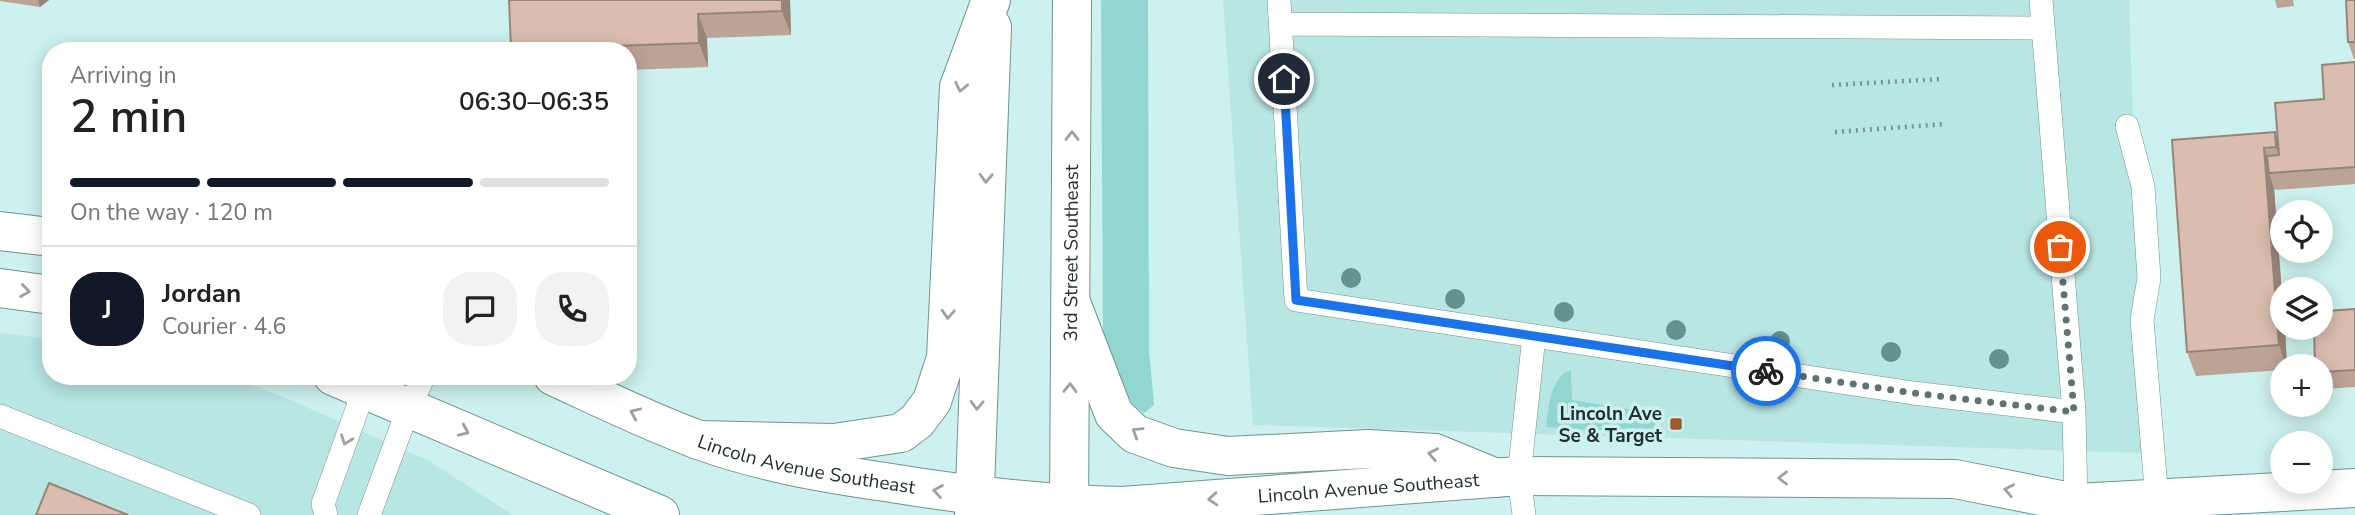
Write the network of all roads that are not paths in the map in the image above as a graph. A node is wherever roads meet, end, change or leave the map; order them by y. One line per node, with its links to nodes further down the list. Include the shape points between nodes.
1 (992, 0): 20 (main road, one-way to 20, via 959,87 946,358 932,401 901,433 834,443); 26 (main road, one-way to 26)
2 (1072, 0): 12 (main road, 3rd Street Southeast, one-way to 2)
3 (1279, 0): 5 (lane)
4 (2040, 0): 6 (lane)
5 (1280, 24): 6 (lane); 13 (lane, via 1296,300)
6 (2041, 27): 18 (lane)
7 (2127, 126): 24 (lane, via 2143,186 2149,278 2142,320)
8 (0, 230): 9 (main road)
9 (42, 236)
10 (0, 288): 11 (main road, one-way to 11)
11 (42, 294)
12 (1072, 305): 21 (main road, one-way to 12, via 1435,453 1368,449 1228,456 1174,448 1135,434 1114,414); 27 (main road, 3rd Street Southeast, one-way to 12)
13 (1534, 336): 18 (lane, via 1913,393); 21 (lane)
14 (355, 385): 30 (lane, one-way to 30, via 323,504)
15 (378, 385): 17 (main road)
16 (573, 385): 20 (main road, Lincoln Avenue Southeast, one-way to 16)
17 (416, 392): 28 (main road, one-way to 28); 31 (lane)
18 (2074, 412): 23 (lane)
19 (0, 416): 29 (lane)
20 (698, 440): 26 (main road, Lincoln Avenue Southeast, one-way to 20, via 810,471)
21 (1507, 477): 23 (main road, Lincoln Avenue Southeast, one-way to 21, via 1955,479); 27 (main road, Lincoln Avenue Southeast, one-way to 27); 32 (lane)
22 (2355, 488): 25 (main road, Lincoln Avenue Southeast)
23 (2076, 503): 24 (main road, Lincoln Avenue Southeast); 33 (main road, Lincoln Avenue Southeast)
24 (2177, 504): 25 (main road, Lincoln Avenue Southeast)
25 (2253, 505)
26 (974, 506): 27 (main road, Lincoln Avenue Southeast)
27 (1069, 510)
28 (652, 513)
29 (249, 515)
30 (326, 515)
31 (369, 515)
32 (1524, 515)
33 (2035, 515)

